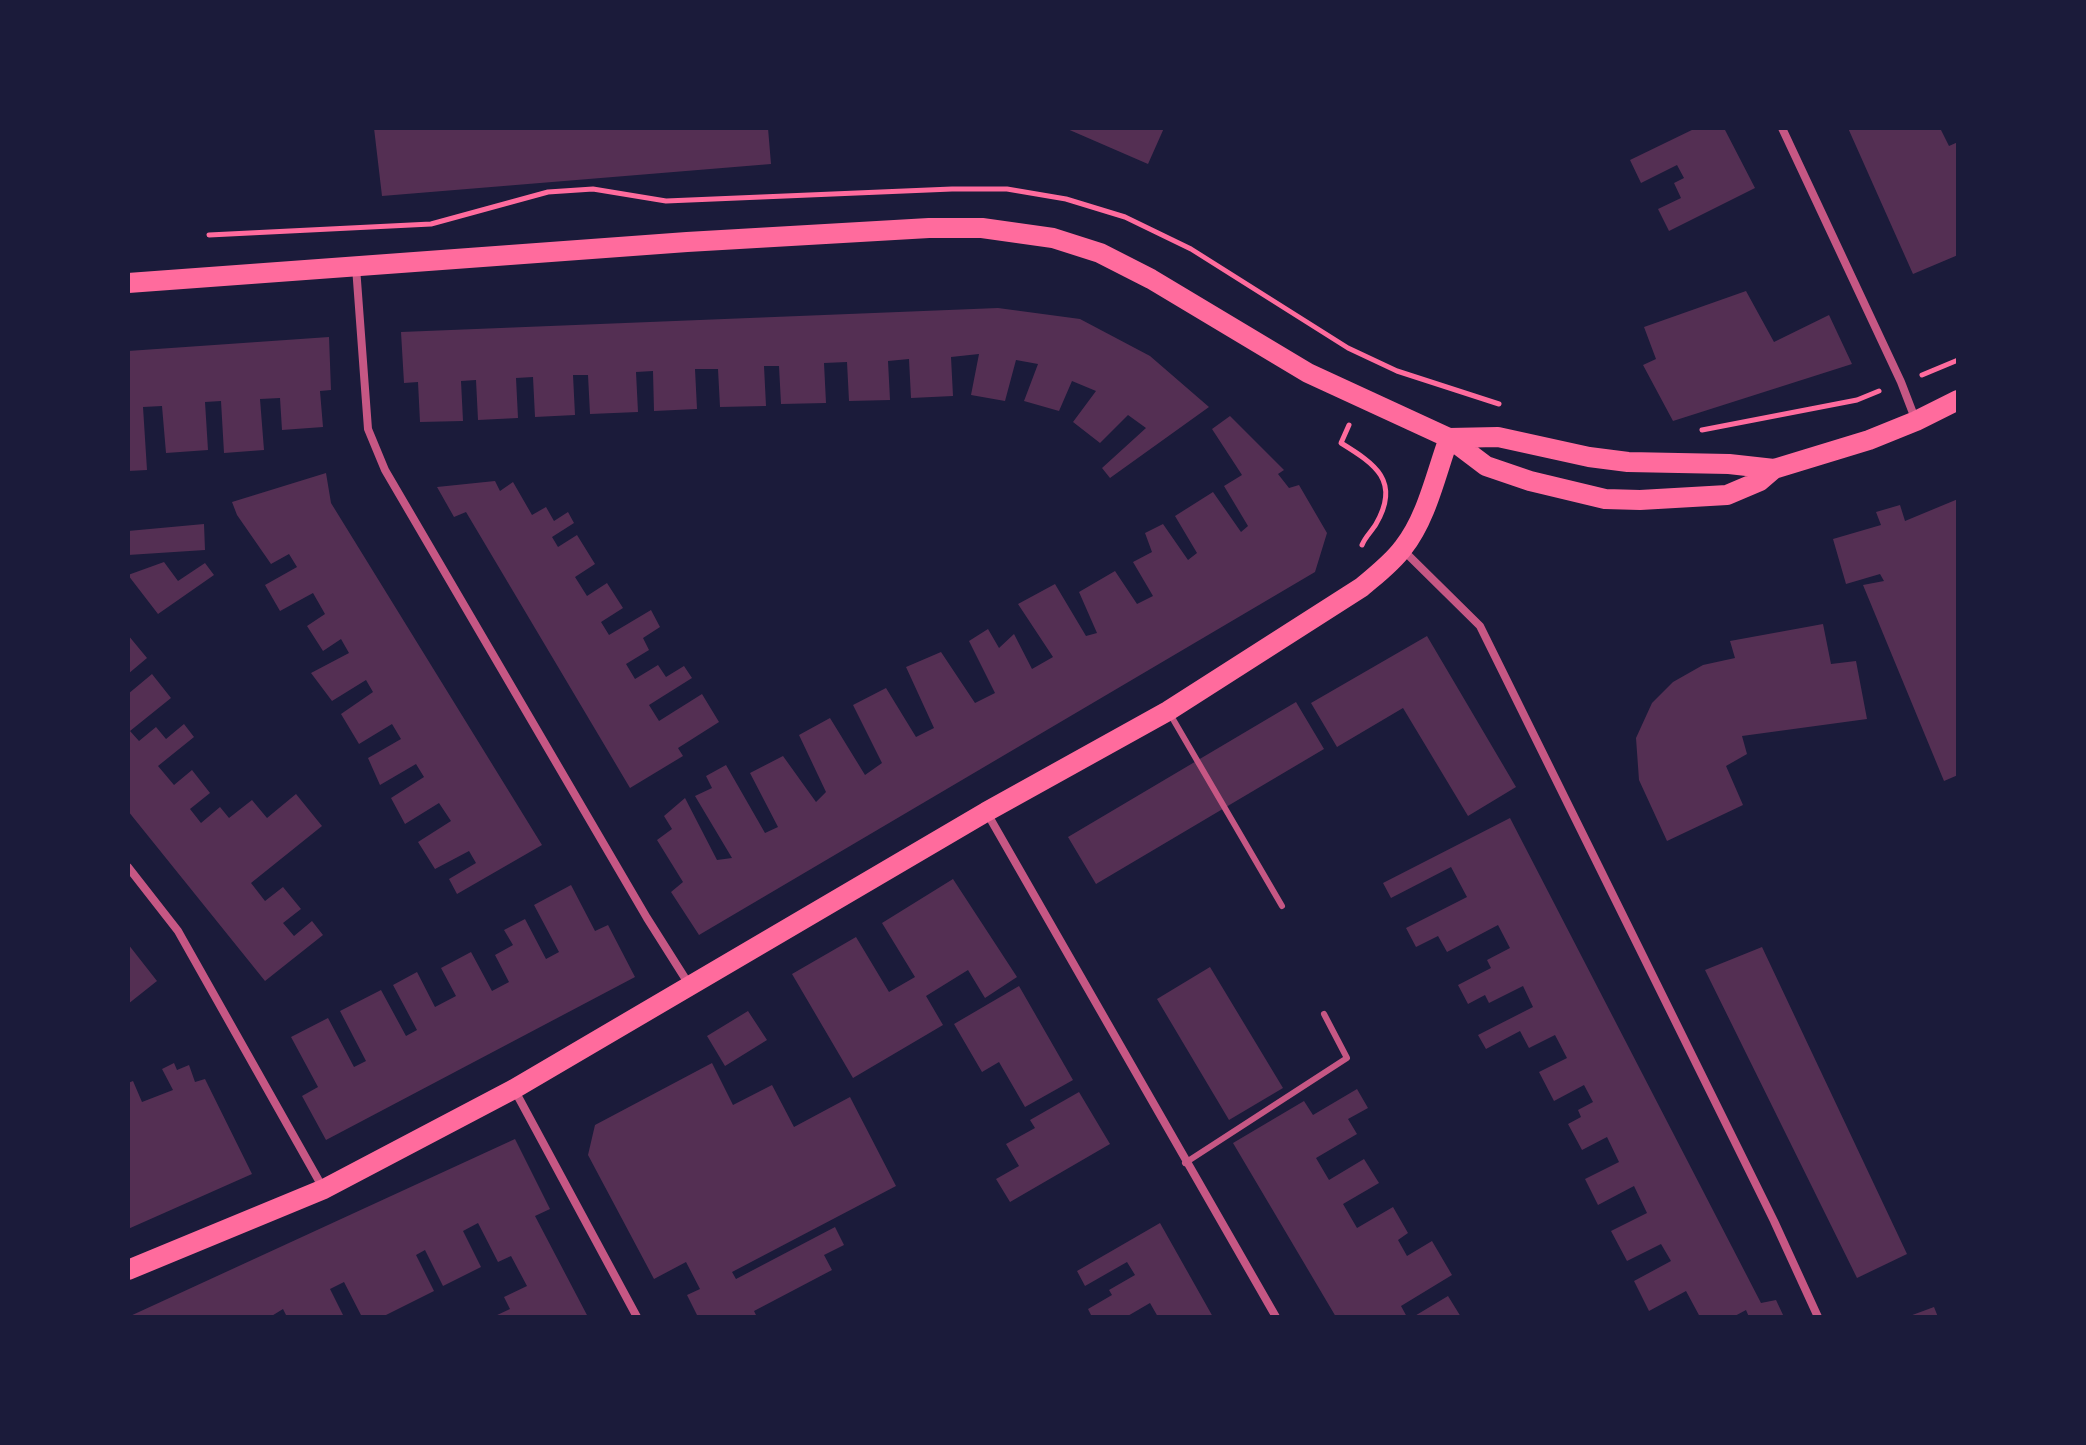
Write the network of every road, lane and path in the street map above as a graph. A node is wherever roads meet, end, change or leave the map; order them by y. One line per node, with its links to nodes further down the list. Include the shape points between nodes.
1 (1782, 128): 5 (street)
2 (356, 267): 3 (main road); 6 (main road, via 929,228 1034,234 1116,261 1308,373); 15 (street, via 368,429 375,450)
3 (128, 283)
4 (1958, 400): 5 (main road)
5 (1916, 421): 8 (main road)
6 (1449, 438): 8 (main road, via 1498,437 1628,462); 8 (main road, via 1486,466 1605,499 1727,495); 10 (main road)
7 (1341, 443): 9 (path, via 1366,458 1387,485 1377,523)
8 (1774, 469)
9 (1362, 543)
10 (1403, 549): 11 (main road, via 1362,587); 23 (street, via 1480,626)
11 (1168, 711): 12 (main road); 14 (lane)
12 (986, 812): 15 (main road); 18 (street)
13 (128, 867): 19 (street, via 178,931)
14 (1282, 906)
15 (691, 987): 17 (main road)
16 (1324, 1014): 18 (lane, via 1347,1058)
17 (514, 1089): 19 (main road); 21 (street)
18 (1185, 1163): 22 (street)
19 (324, 1189): 20 (main road)
20 (128, 1270)
21 (637, 1317)
22 (1276, 1317)
23 (1818, 1317)

